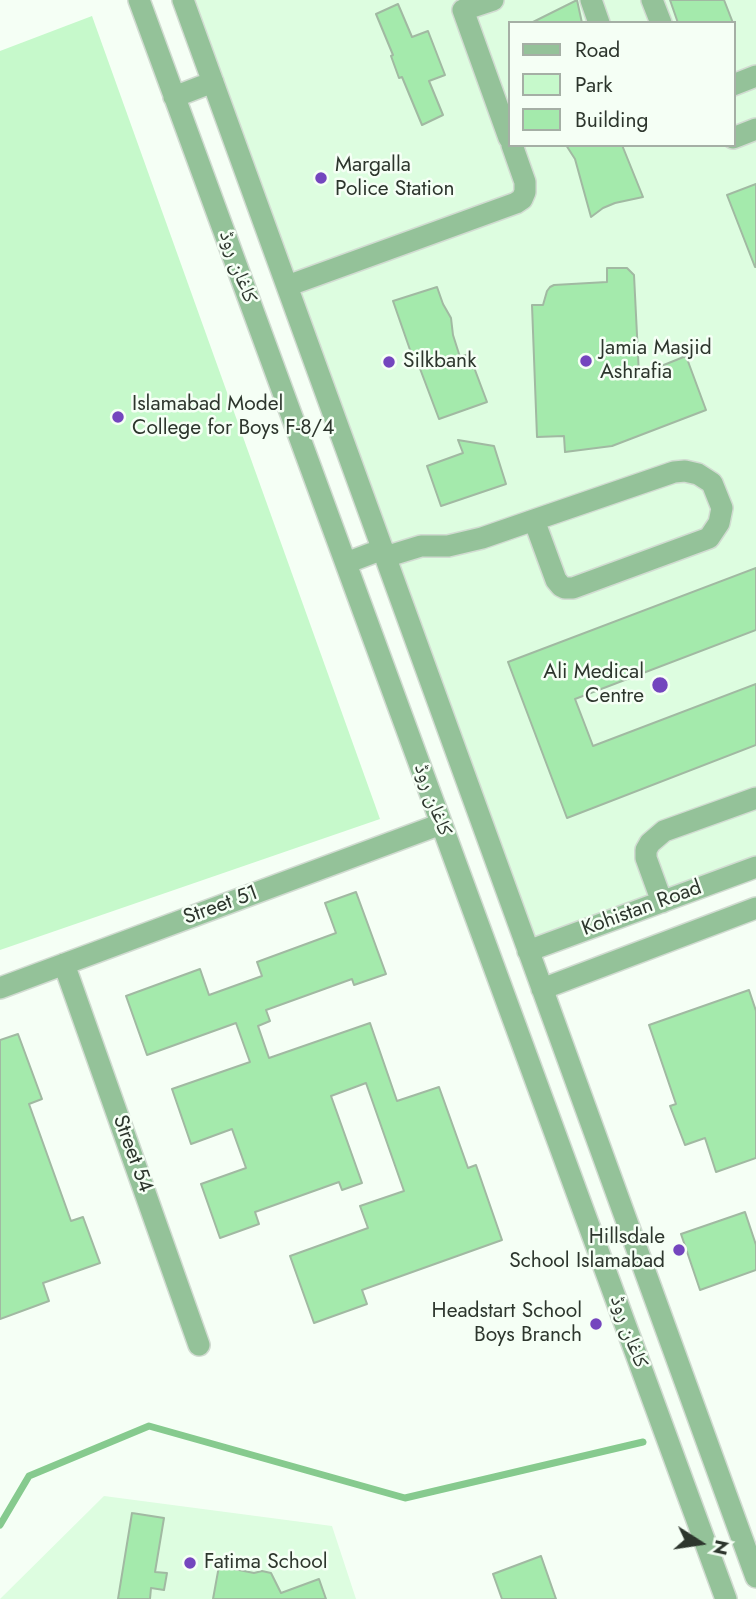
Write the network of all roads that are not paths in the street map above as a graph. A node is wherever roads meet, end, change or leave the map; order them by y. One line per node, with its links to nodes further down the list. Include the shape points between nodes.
1 (139, 0): 11 (street, کاغان روڈ)
2 (183, 0): 9 (street, کاغان روڈ)
3 (493, 0): 13 (street, via 463,10)
4 (591, 0): 6 (street)
5 (652, 0): 7 (street)
6 (597, 21)
7 (659, 21)
8 (756, 76): 10 (street)
9 (213, 82): 11 (street); 16 (street, کاغان روڈ)
10 (735, 84)
11 (174, 97): 19 (street, کاغان روڈ)
12 (756, 129): 14 (street)
13 (508, 135)
14 (735, 137)
15 (513, 147): 16 (street, via 525,182 522,199 516,203)
16 (287, 286): 18 (street, کاغان روڈ)
17 (534, 520): 17 (street, via 685,471 712,483 722,508 709,538 573,588 556,580); 18 (street, via 464,543)
18 (384, 553): 19 (street); 25 (street, کاغان روڈ)
19 (345, 563): 21 (street, کاغان روڈ)
20 (756, 798): 23 (street, via 664,831 650,843 646,858)
21 (442, 824): 26 (street, Street 51); 31 (street, کاغان روڈ)
22 (756, 867): 23 (street, Kohistan Road)
23 (662, 902): 25 (street, Kohistan Road)
24 (756, 908): 28 (street, Kohistan Road)
25 (528, 951): 28 (street, کاغان روڈ)
26 (64, 964): 27 (street, Street 51); 29 (street, Street 54)
27 (0, 988)
28 (542, 989): 30 (street, کاغان روڈ)
29 (200, 1345)
30 (756, 1577)
31 (726, 1599)

